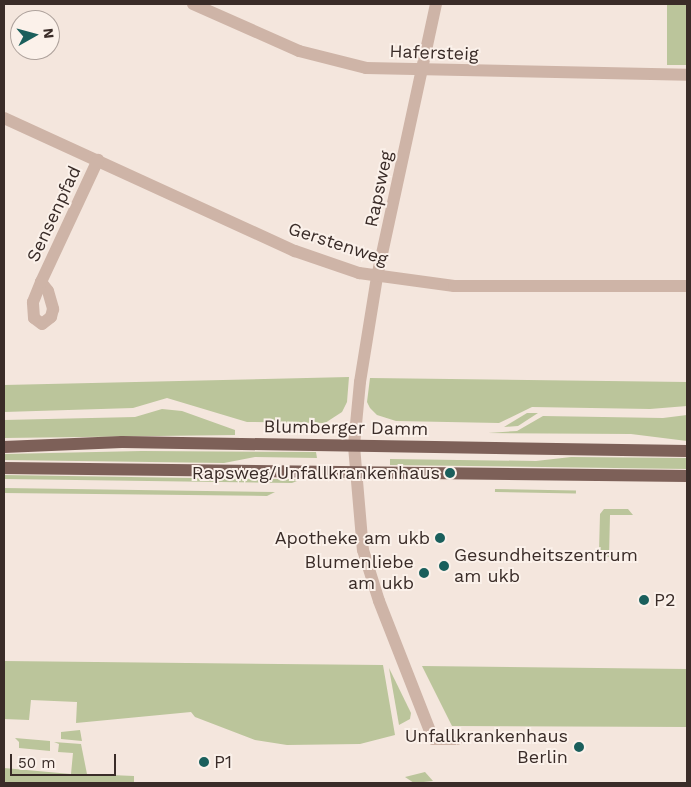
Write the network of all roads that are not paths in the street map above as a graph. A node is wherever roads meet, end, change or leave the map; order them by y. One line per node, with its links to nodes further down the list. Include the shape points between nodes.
1 (193, 4): 3 (street, Hafersteig, via 327,60 366,68)
2 (436, 4): 3 (street, Rapsweg)
3 (422, 71): 4 (street, Hafersteig); 7 (street, Rapsweg)
4 (687, 75)
5 (4, 118): 6 (street, Gerstenweg)
6 (98, 160): 7 (street, Gerstenweg, via 295,251); 8 (street, Sensenpfad)
7 (377, 278): 9 (street, Gerstenweg, via 477,286); 10 (street, Rapsweg, via 360,382)
8 (41, 282)
9 (687, 286)
10 (354, 446): 11 (main road, Blumberger Damm, via 122,442); 12 (main road, Blumberger Damm); 14 (street, Rapsweg)
11 (4, 447)
12 (687, 451)
13 (4, 468): 14 (main road)
14 (355, 472): 15 (main road); 16 (street, Rapsweg, via 364,555 408,680 434,739)
15 (687, 476)
16 (457, 739)

